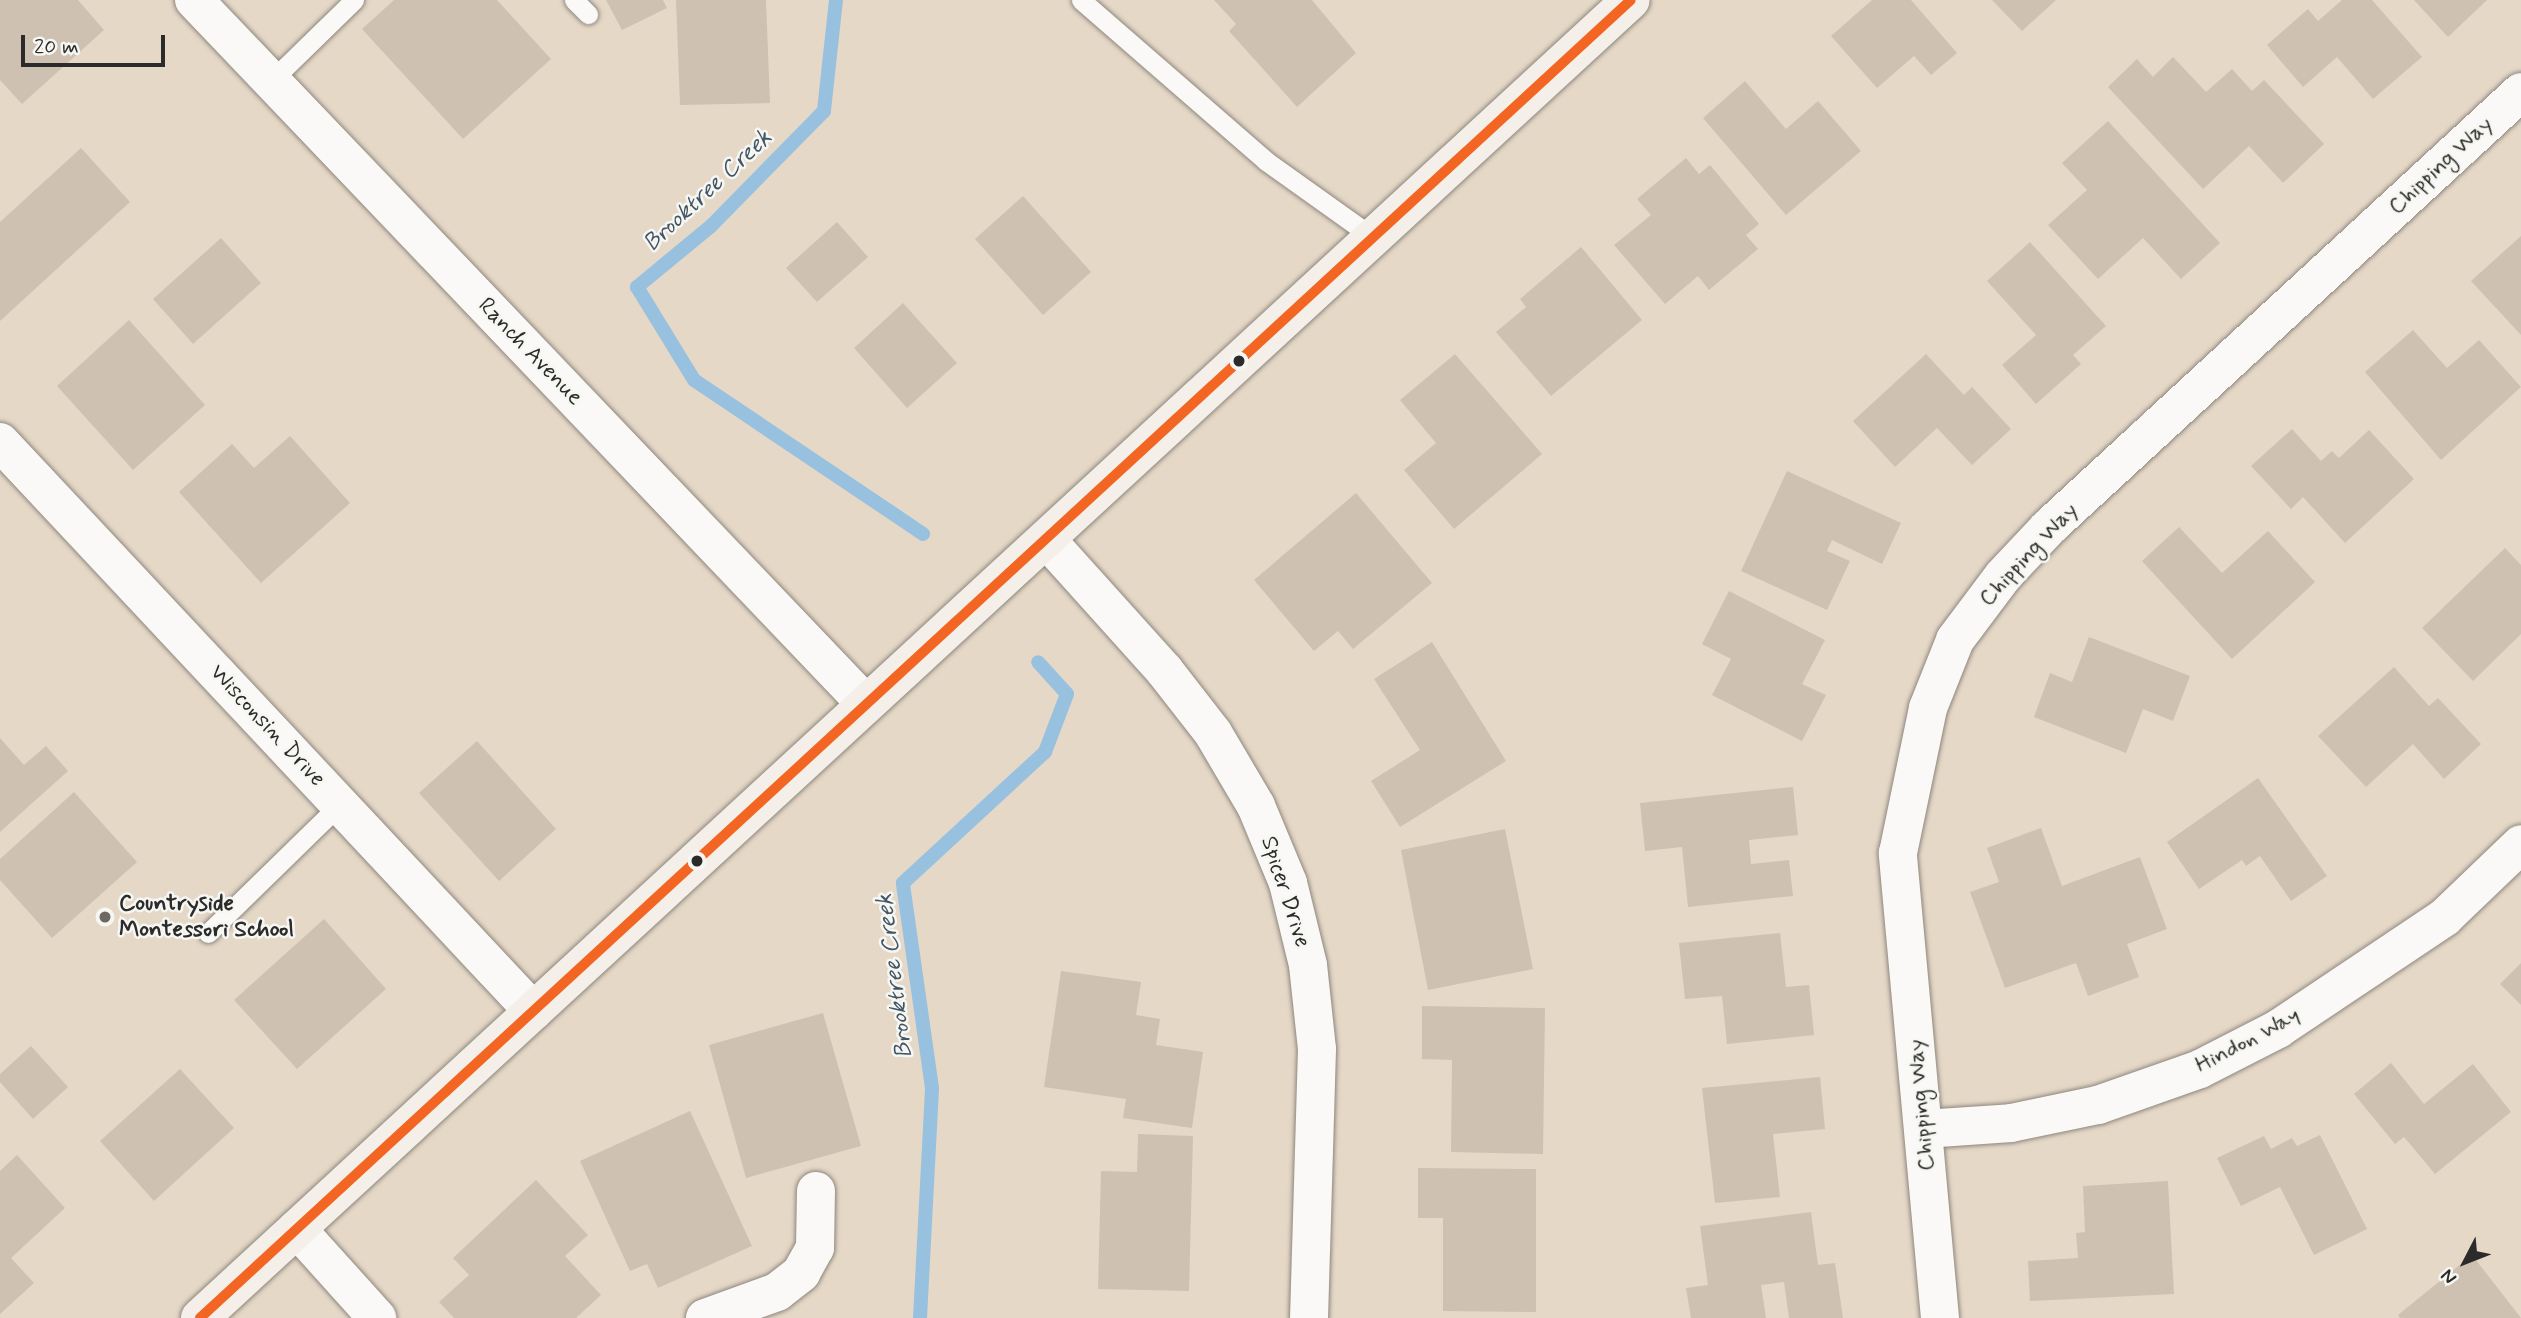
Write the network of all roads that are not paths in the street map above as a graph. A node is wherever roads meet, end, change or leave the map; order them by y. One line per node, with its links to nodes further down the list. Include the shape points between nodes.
1 (194, 0): 5 (street, Ranch Avenue)
2 (354, 0): 5 (lane)
3 (1081, 0): 7 (lane, via 1266,160)
4 (1631, 0): 7 (main road)
5 (271, 81): 10 (street, Ranch Avenue)
6 (2521, 92): 15 (street, Chipping Way, via 2048,528 2003,576 1955,640 1928,708 1898,853)
7 (1374, 238): 9 (main road)
8 (0, 442): 11 (street, Wisconsin Drive)
9 (1047, 540): 10 (main road); 21 (street, Spicer Drive, via 1164,670 1213,733 1256,806 1287,883 1308,965 1317,1049)
10 (866, 704): 14 (main road)
11 (340, 804): 13 (lane); 14 (street, Wisconsin Drive)
12 (2521, 844): 15 (street, Hindon Way, via 2445,917 2278,1029 2200,1069 2098,1105 2011,1123)
13 (208, 933)
14 (533, 1010): 17 (main road)
15 (1924, 1129): 22 (street, Chipping Way)
16 (816, 1191): 20 (street, via 815,1248 802,1273 777,1292)
17 (298, 1228): 18 (main road); 19 (street)
18 (200, 1318)
19 (377, 1318)
20 (705, 1318)
21 (1309, 1318)
22 (1940, 1318)

